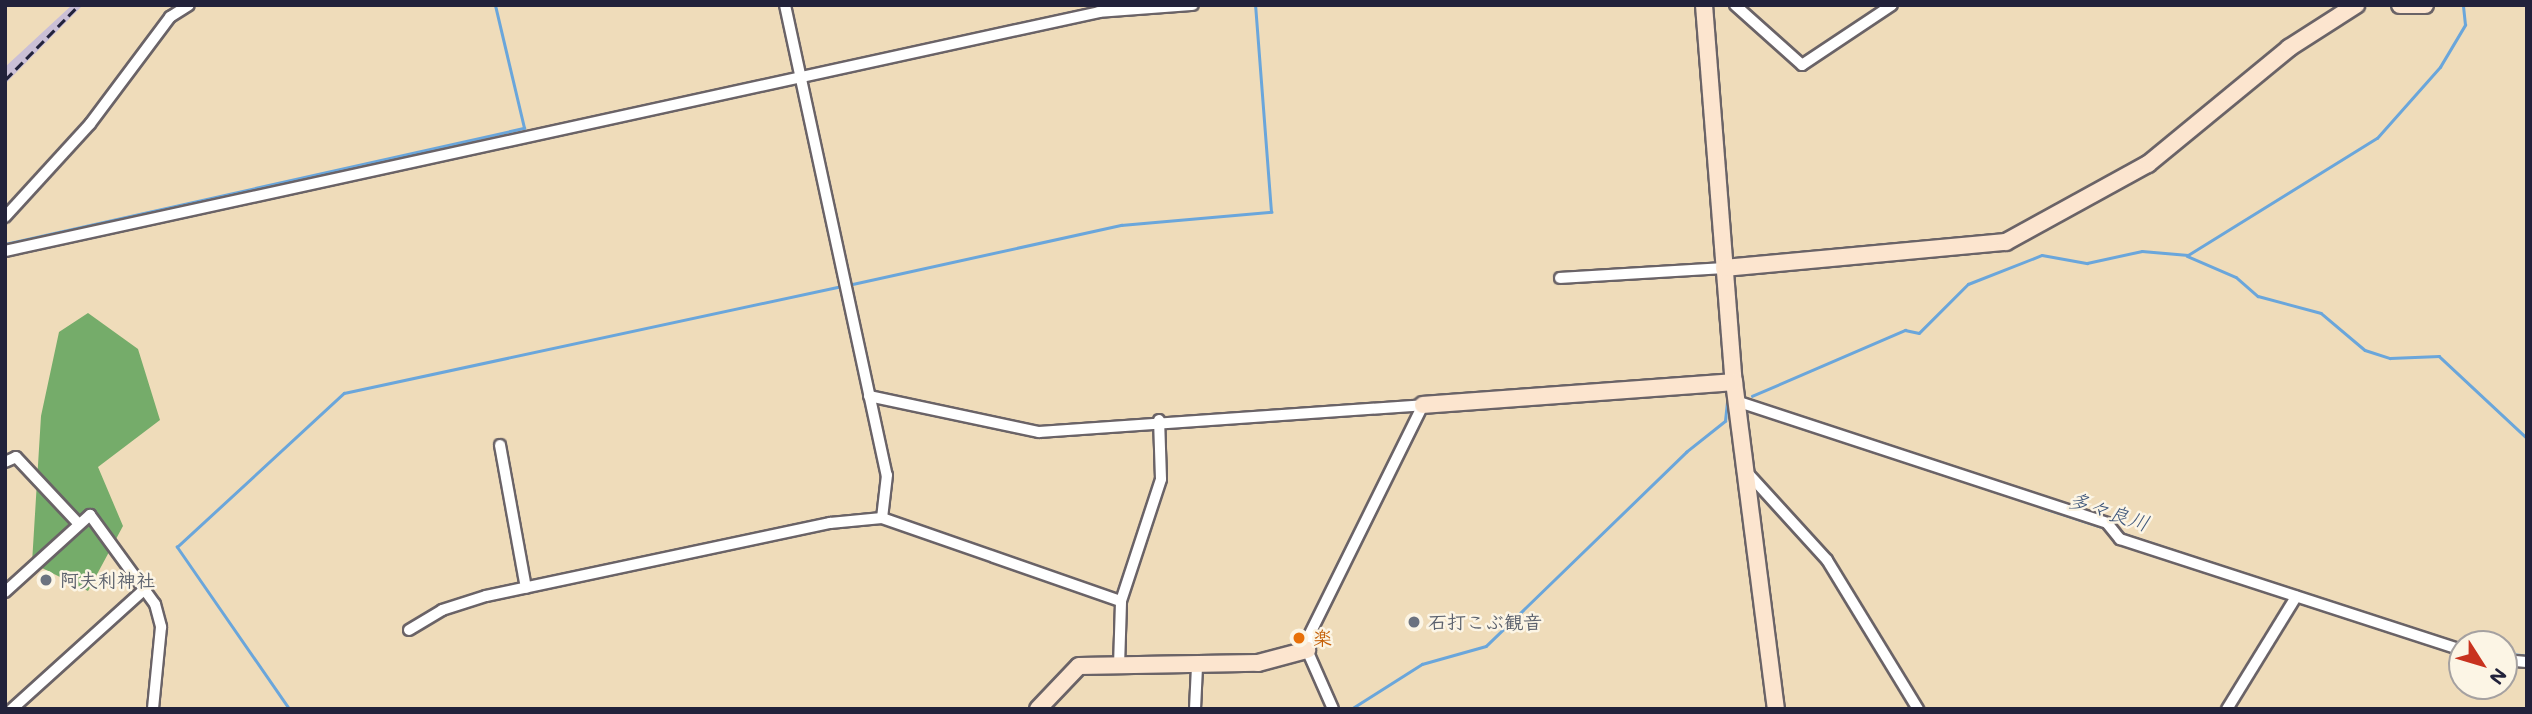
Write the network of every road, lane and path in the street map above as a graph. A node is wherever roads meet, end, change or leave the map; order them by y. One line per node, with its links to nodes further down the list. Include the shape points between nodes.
1 (189, 5): 11 (street, via 170,17 90,124)
2 (785, 5): 10 (street)
3 (1193, 5): 10 (street, via 1098,12)
4 (1704, 5): 13 (street)
5 (1735, 5): 6 (street, via 1802,65)
6 (1892, 5)
7 (2356, 5): 13 (street, via 2289,48 2148,163 2006,242)
8 (2400, 5): 9 (street)
9 (2426, 5)
10 (800, 77): 12 (street); 16 (street)
11 (5, 217)
12 (5, 251)
13 (1724, 268): 14 (street); 15 (street)
14 (1560, 278)
15 (1734, 382): 17 (street); 18 (street)
16 (869, 396): 19 (street, via 1039,432); 23 (street, via 887,475)
17 (1736, 401): 22 (street); 28 (street, via 2107,523 2120,539)
18 (1423, 405): 19 (street); 32 (street)
19 (1159, 419): 29 (street, via 1161,479)
20 (500, 445): 26 (street)
21 (5, 462): 24 (street, via 16,457)
22 (1745, 470): 40 (street); 41 (street, via 1827,560)
23 (882, 518): 26 (street, via 830,523); 29 (street)
24 (79, 524): 25 (street, via 90,515); 27 (street)
25 (147, 587): 35 (street); 36 (street, via 161,628)
26 (526, 588): 30 (street, via 442,610)
27 (5, 592)
28 (2296, 597): 31 (street); 42 (street)
29 (1121, 601): 33 (street)
30 (409, 630)
31 (2448, 646)
32 (1307, 650): 34 (street, via 1258,663); 39 (street)
33 (1119, 666): 34 (street); 37 (street, via 1079,666)
34 (1197, 667): 38 (street)
35 (12, 709)
36 (153, 709)
37 (1038, 709)
38 (1195, 709)
39 (1333, 709)
40 (1776, 709)
41 (1918, 709)
42 (2227, 709)

